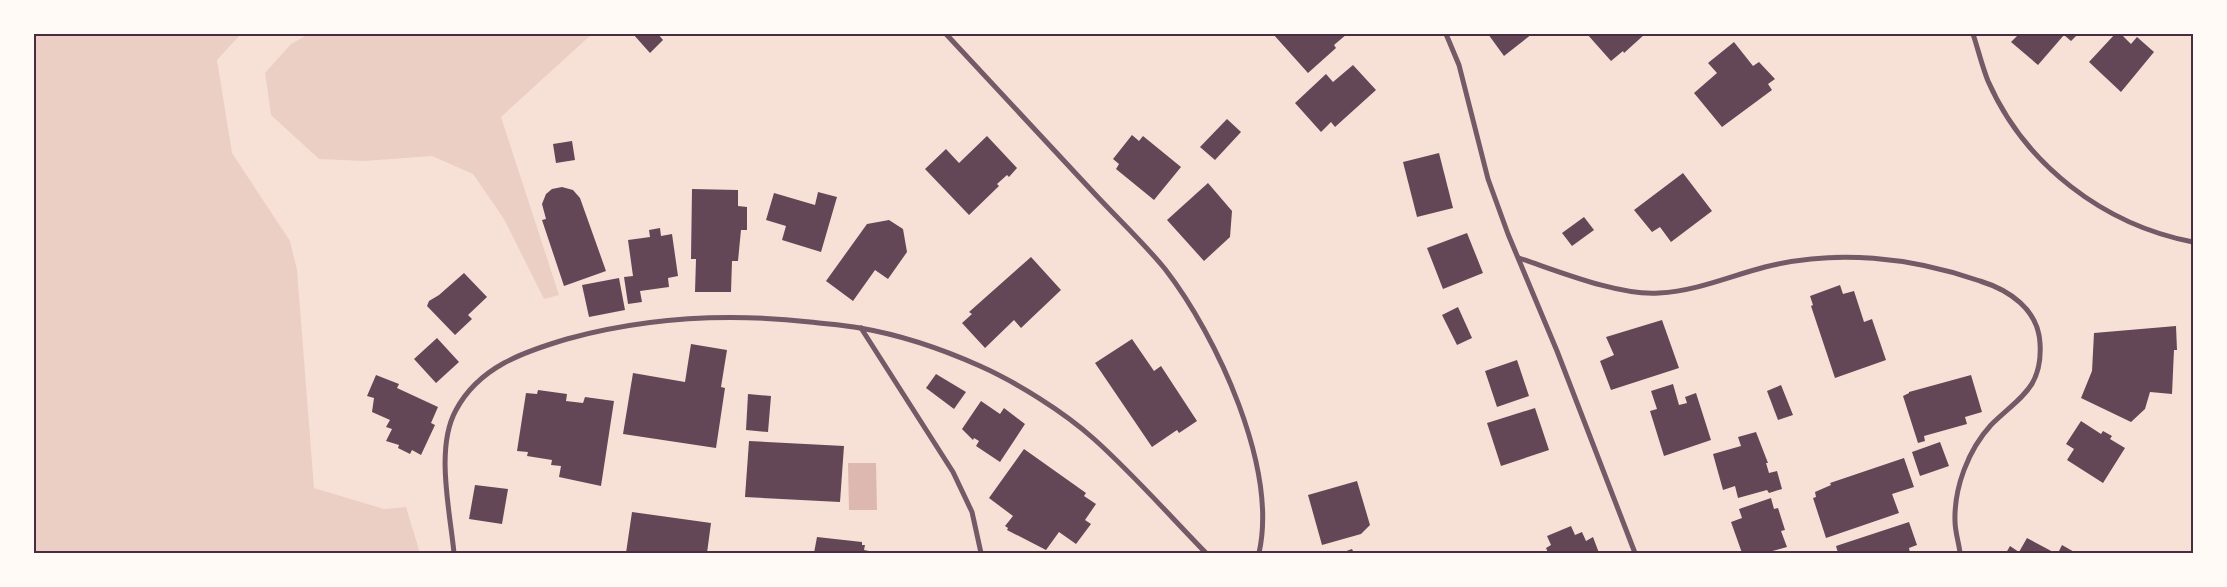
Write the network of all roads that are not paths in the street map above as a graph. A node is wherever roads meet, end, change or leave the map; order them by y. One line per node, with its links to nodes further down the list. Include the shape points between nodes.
1 (946, 34): 10 (street, via 1165,269 1201,324 1228,380 1250,438 1262,496)
2 (1446, 34): 5 (street, via 1459,65 1488,179)
3 (1973, 34): 4 (street, via 1988,81 2012,123 2045,165 2083,196 2125,221 2170,238)
4 (2193, 242)
5 (1519, 258): 11 (street); 12 (street, via 1624,291 1658,294 1701,287 1766,267 1825,258 1884,258 1933,266 2001,288 2019,300 2033,318 2040,341 2040,363 2031,386 2018,403 1991,426 1972,452 1958,489 1955,522)
6 (861, 328): 7 (street, via 765,318 692,317 608,328 508,359 476,382 456,411 447,437 445,462); 8 (street, via 953,472 972,512); 9 (street, via 928,345 972,363 1044,402 1092,437)
7 (454, 553)
8 (981, 553)
9 (1206, 553)
10 (1259, 553)
11 (1635, 553)
12 (1960, 553)

